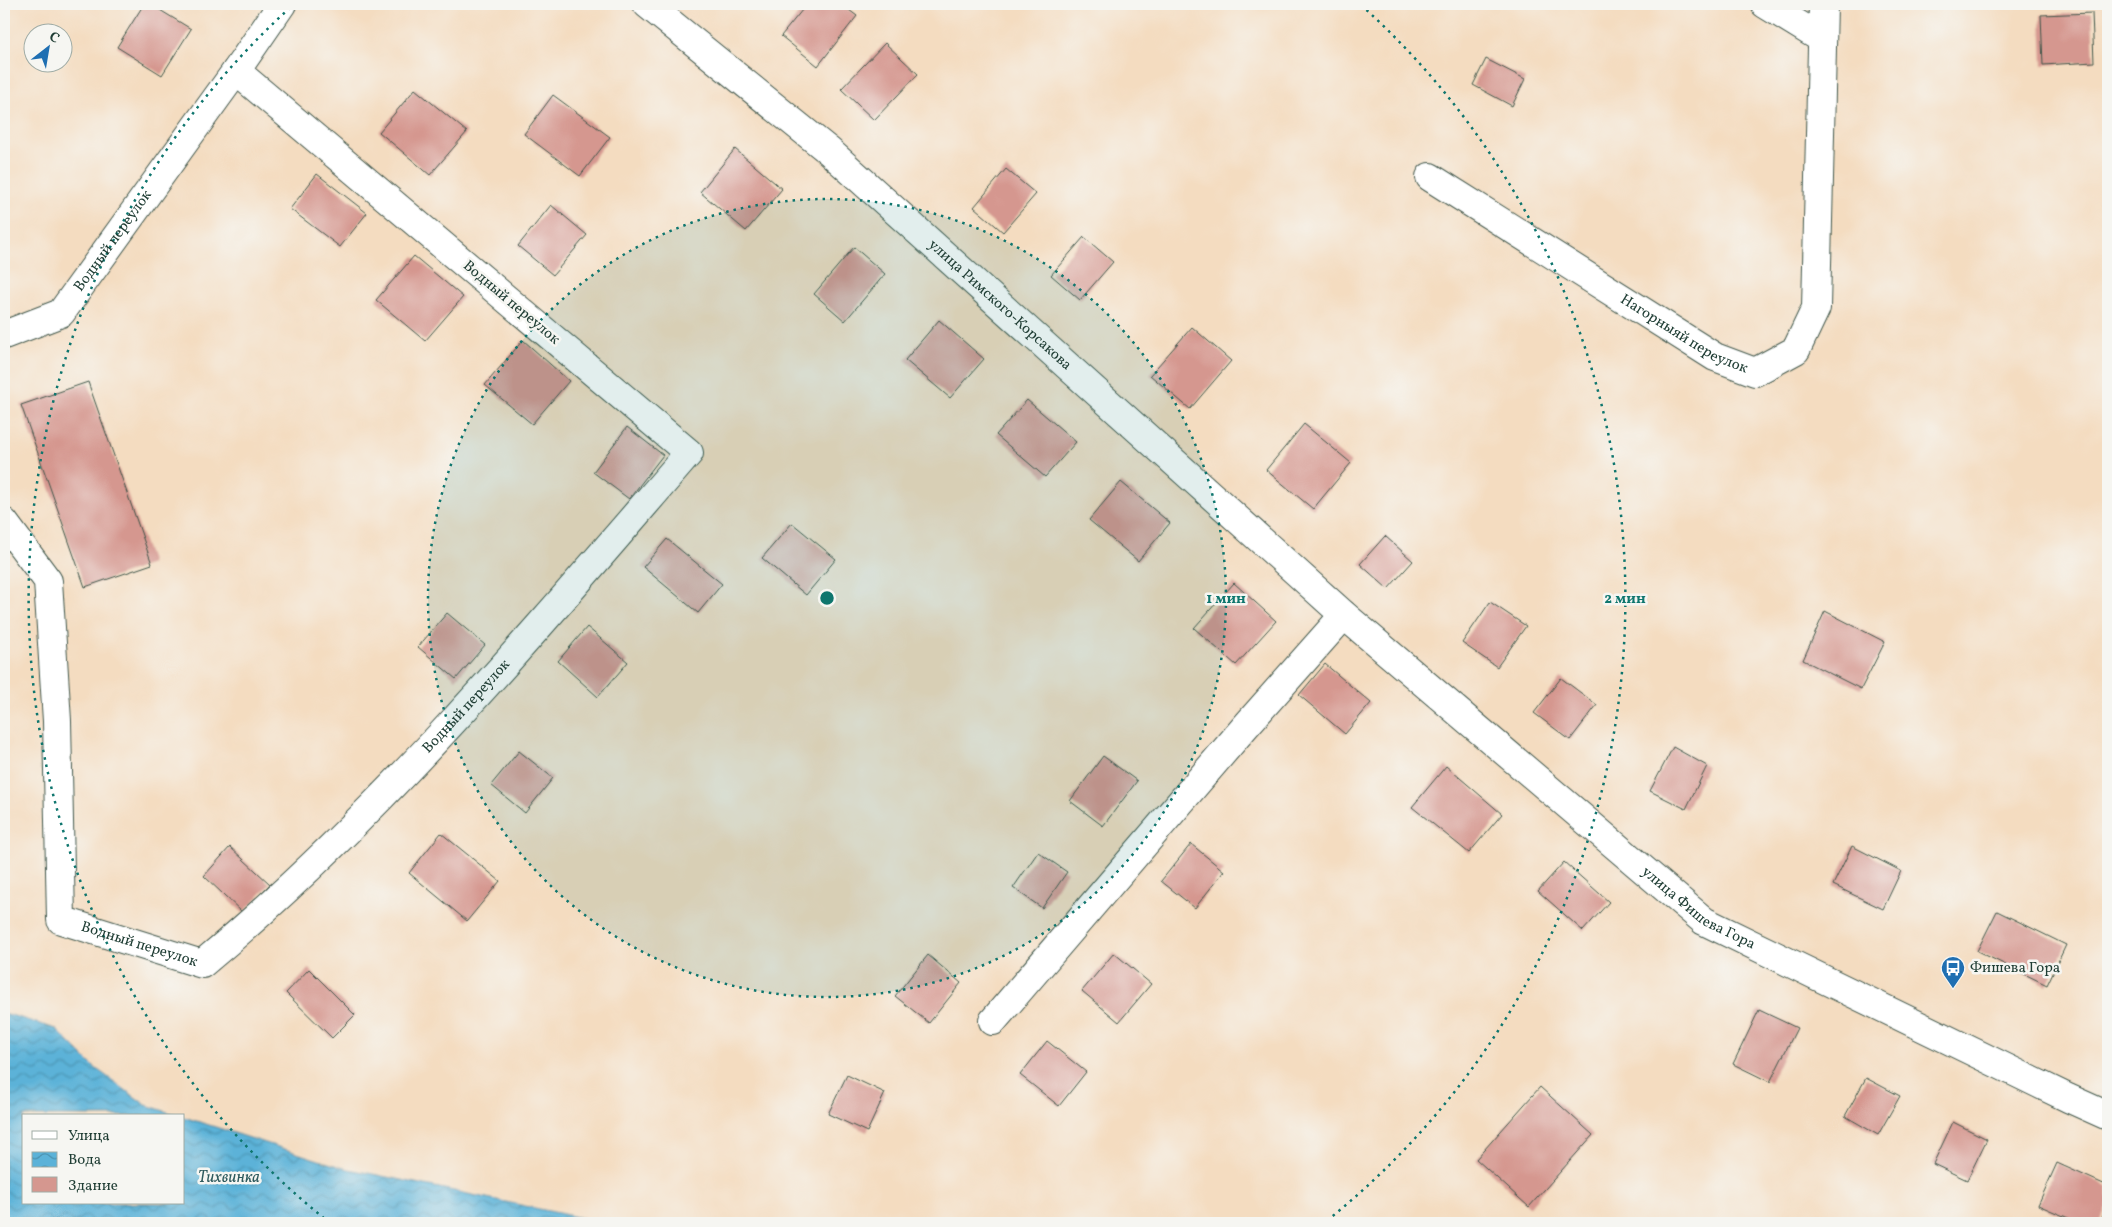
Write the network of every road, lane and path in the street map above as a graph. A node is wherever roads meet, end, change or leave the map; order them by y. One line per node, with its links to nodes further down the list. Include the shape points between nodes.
1 (282, 4): 6 (street, Водный переулок)
2 (647, 4): 10 (street, улица Римского-Корсакова, via 829,151)
3 (1765, 4): 5 (street)
4 (1823, 4): 5 (street, Нагорныяй переулок)
5 (1822, 39): 7 (street, Нагорныяй переулок, via 1816,308 1796,350 1755,372 1715,357)
6 (236, 71): 8 (street, Водный переулок, via 61,313); 9 (street, Водный переулок, via 689,453 525,643 364,816 251,923 202,964 61,920 57,721 48,581)
7 (1430, 177)
8 (4, 335)
9 (4, 522)
10 (1344, 615): 11 (street); 12 (street, улица Фишева Гора, via 1704,920)
11 (993, 1020)
12 (2108, 1116)

